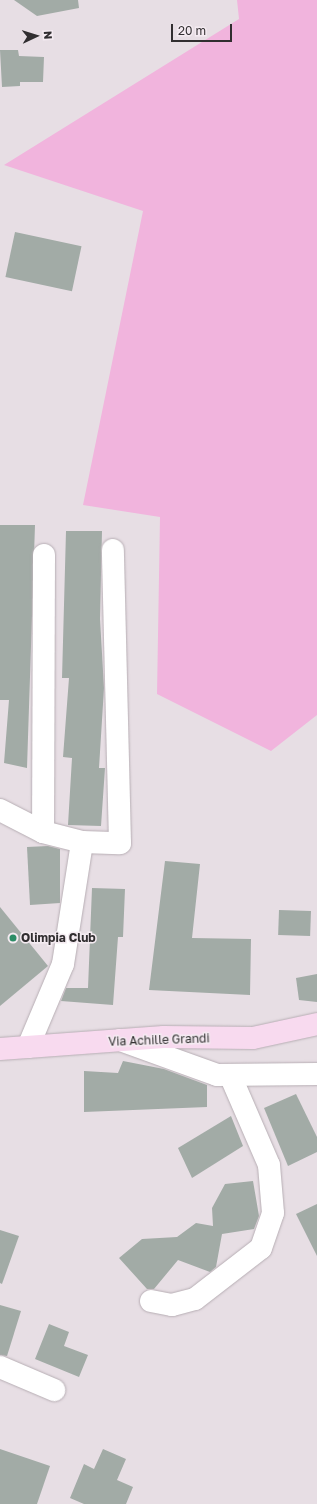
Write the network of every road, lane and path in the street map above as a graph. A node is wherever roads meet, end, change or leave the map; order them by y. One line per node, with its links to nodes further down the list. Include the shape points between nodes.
1 (113, 550): 5 (street, via 120,843)
2 (44, 555): 4 (street)
3 (0, 810): 4 (street)
4 (43, 832): 5 (street)
5 (82, 842): 8 (street, via 63,964)
6 (317, 1024): 7 (main road, Via Achille Grandi, via 253,1038)
7 (120, 1040): 8 (main road, Via Achille Grandi); 11 (street, via 176,1062 217,1075)
8 (28, 1047): 9 (main road, Via Achille Grandi)
9 (0, 1049)
10 (317, 1074): 11 (street)
11 (230, 1075): 12 (street, via 269,1165 273,1213 261,1248 195,1298 172,1305)
12 (151, 1301)
13 (0, 1367): 14 (street)
14 (54, 1390)

